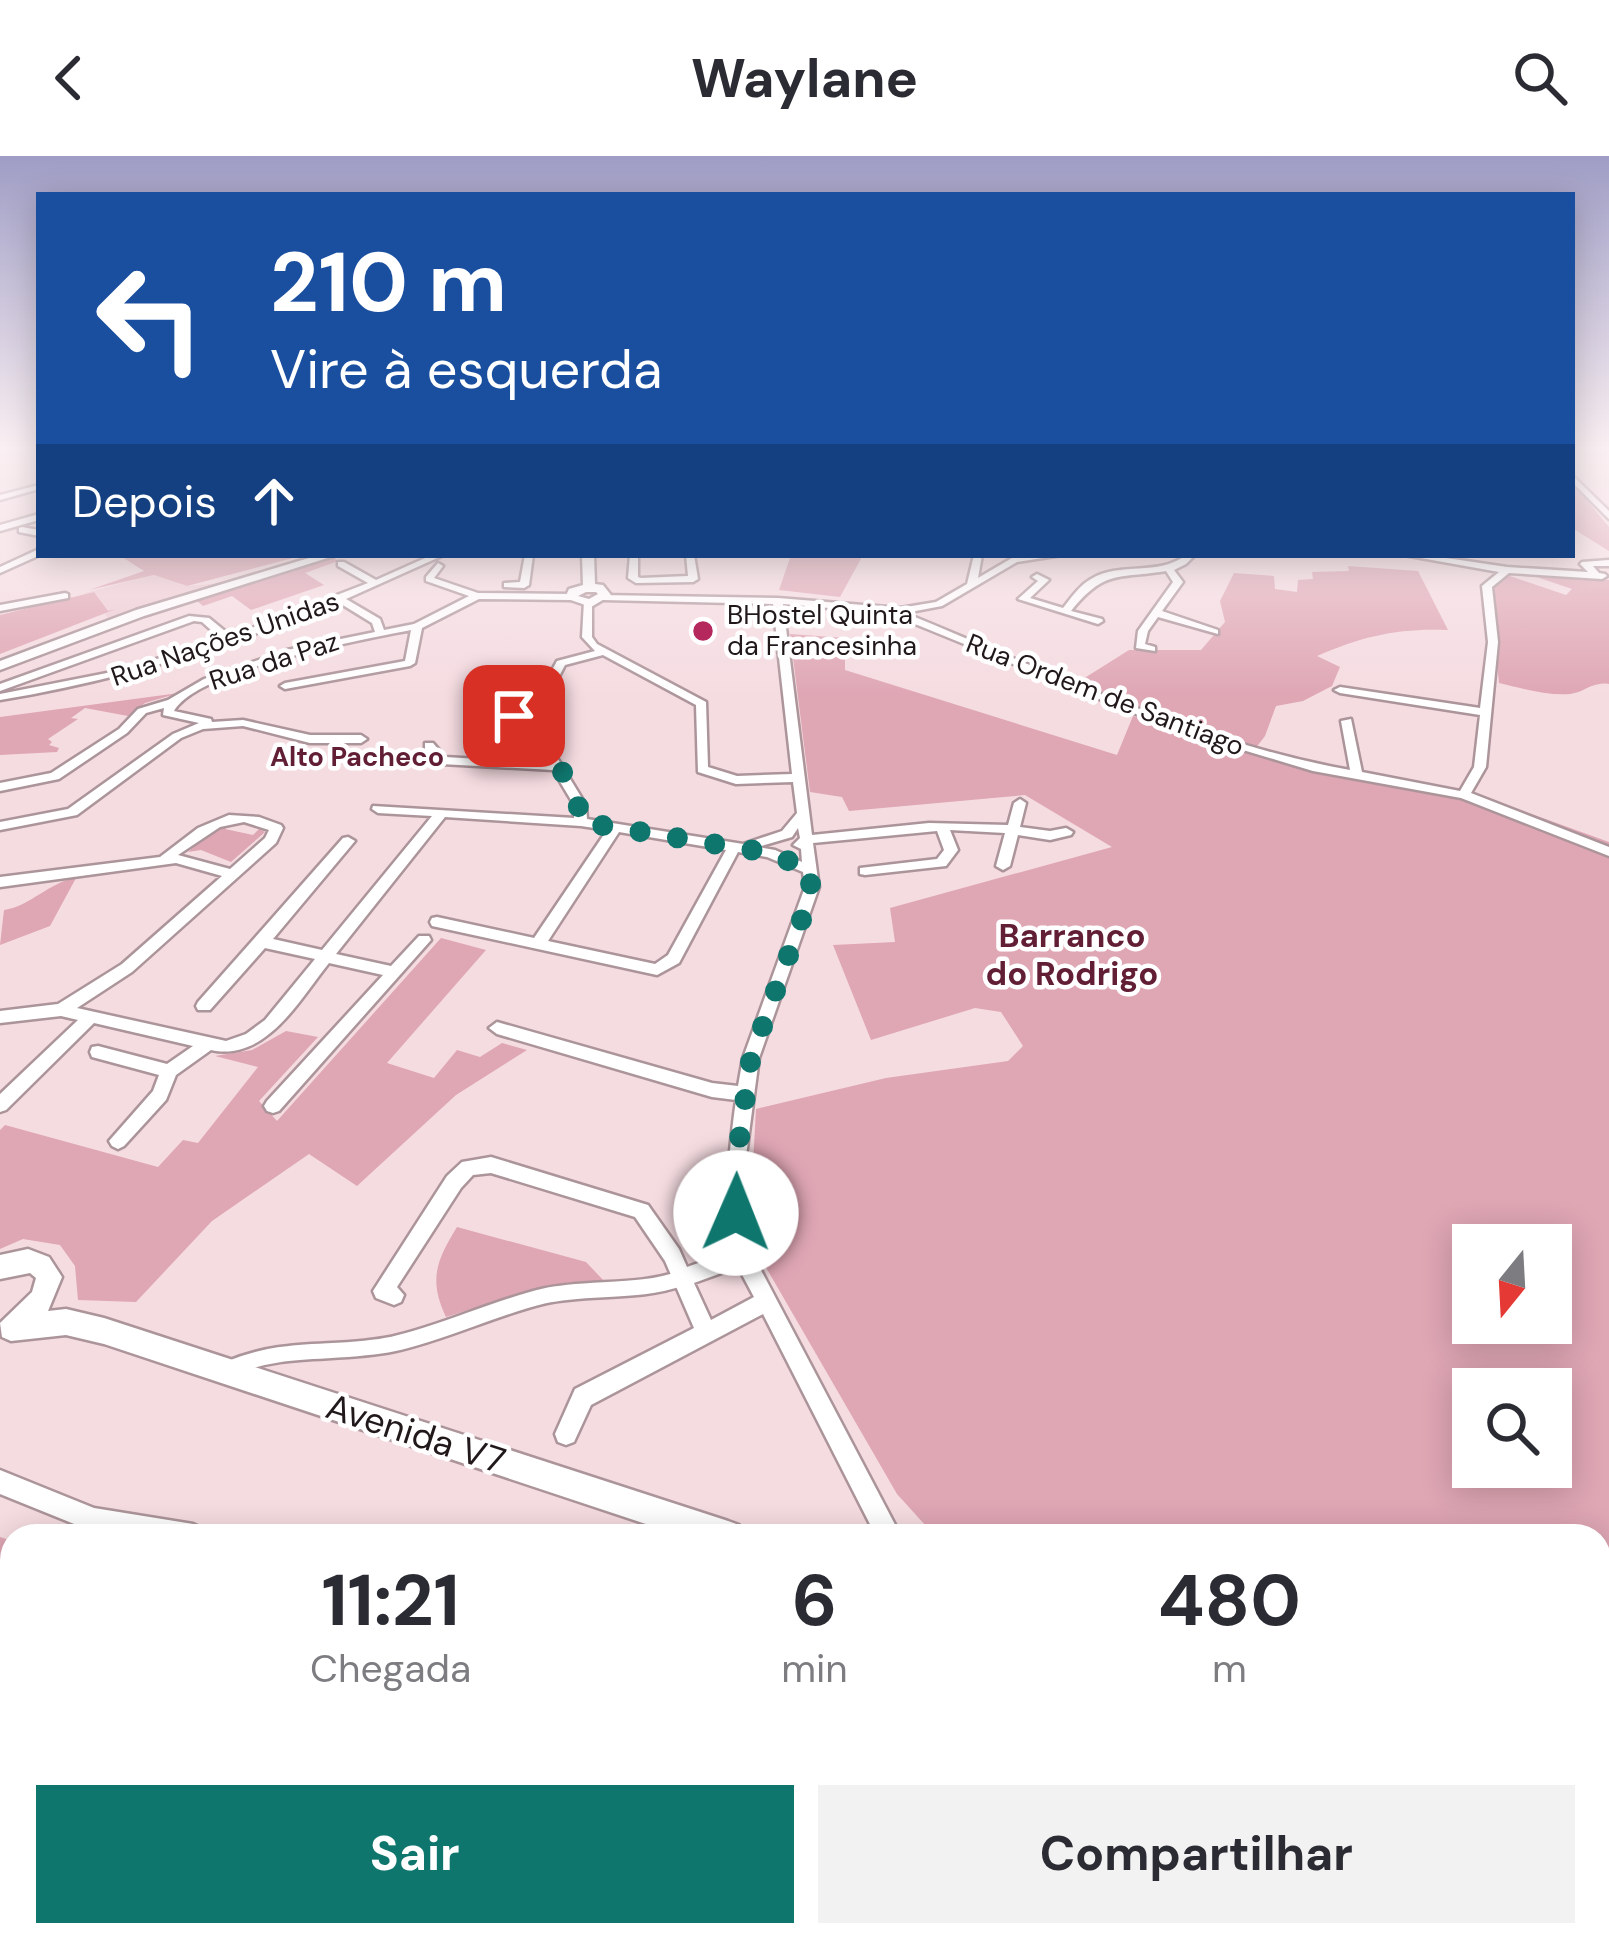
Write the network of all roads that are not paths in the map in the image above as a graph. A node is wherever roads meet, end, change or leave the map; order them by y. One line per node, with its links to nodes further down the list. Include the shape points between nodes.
1 (22, 530): 2 (street)
2 (36, 532)
3 (36, 553): 17 (street)
4 (306, 558): 47 (street, via 142,607)
5 (528, 558): 28 (street, via 524,585 478,585)
6 (589, 558): 27 (street)
7 (634, 558): 8 (street, via 639,581 693,582)
8 (690, 558)
9 (978, 558): 26 (street)
10 (1024, 558): 26 (street)
11 (1187, 558): 21 (street)
12 (1428, 558): 19 (street)
13 (336, 559): 25 (street, Rua Nações Unidas); 47 (street, via 140,613)
14 (0, 560): 17 (street)
15 (439, 560): 25 (street, Rua Nações Unidas); 28 (street, via 429,579)
16 (1609, 561): 18 (street)
17 (18, 562): 20 (street)
18 (1589, 562): 22 (street); 23 (street, via 1587,570)
19 (1507, 570): 22 (street); 55 (street, via 1487,586 1493,642)
20 (0, 571)
21 (1170, 571): 37 (street, via 1101,578); 38 (street, via 1178,582)
22 (1551, 572): 23 (street)
23 (1606, 577)
24 (1037, 578): 37 (street, via 1044,580 1023,599)
25 (377, 584): 32 (street, Rua Nações Unidas)
26 (971, 586): 36 (street, via 939,604)
27 (589, 587): 30 (street); 31 (street)
28 (472, 594): 30 (street, Rua da Paz); 40 (street, Rua da Paz)
29 (65, 596): 35 (street)
30 (570, 597): 34 (street)
31 (604, 597): 33 (street); 34 (street)
32 (341, 600): 41 (street); 43 (street, Rua Nações Unidas)
33 (778, 601): 36 (street); 64 (street)
34 (587, 603): 46 (street, via 587,638)
35 (0, 608)
36 (892, 611): 63 (street, Rua Ordem de Santiago, via 1177,727)
37 (1065, 612): 39 (street)
38 (1156, 614): 42 (street); 44 (street, via 1140,646)
39 (1098, 621)
40 (417, 626): 41 (street, Rua da Paz); 49 (street, via 410,663)
41 (380, 632): 48 (street, Rua da Paz)
42 (1214, 632)
43 (228, 639): 45 (street, Rua Nações Unidas); 50 (street, via 193,618)
44 (1151, 649)
45 (196, 651): 48 (street); 52 (street, Rua Nações Unidas, via 92,684)
46 (603, 652): 54 (street, via 561,663); 64 (street, via 699,700 700,764 708,773)
47 (0, 663)
48 (224, 675): 53 (street, Rua da Paz)
49 (285, 686)
50 (0, 688)
51 (1340, 690): 55 (street)
52 (0, 697)
53 (170, 707): 58 (street); 59 (street); 65 (street, Rua da Paz, via 142,711 56,776)
54 (537, 709)
55 (1484, 712): 66 (street, via 1480,767)
56 (504, 719): 62 (street, via 526,718)
57 (1347, 721): 63 (street)
58 (217, 722): 59 (street); 60 (street, via 310,740)
59 (177, 736): 72 (street, via 72,812)
60 (361, 739)
61 (429, 746): 62 (street, via 441,760)
62 (557, 767): 71 (street)
63 (1357, 776): 66 (street, Rua Ordem de Santiago)
64 (798, 778): 70 (street)
65 (0, 787)
66 (1464, 795): 81 (street, Rua Ordem de Santiago)
67 (1020, 803): 75 (street)
68 (378, 809): 69 (street)
69 (442, 813): 71 (street); 92 (street)
70 (802, 815): 78 (street); 80 (street)
71 (581, 822): 73 (street)
72 (0, 826)
73 (616, 827): 79 (street); 91 (street)
74 (944, 829): 75 (street); 78 (street); 85 (street, via 951,856 941,863)
75 (1012, 829): 76 (street, via 1046,837); 83 (street)
76 (1066, 832)
77 (348, 841): 90 (street)
78 (804, 845): 80 (street); 84 (street)
79 (735, 846): 80 (street); 91 (street, via 667,966 646,970)
80 (772, 846): 84 (street)
81 (1609, 853)
82 (163, 861): 86 (street); 86 (street, via 219,819 272,824 276,835); 87 (street)
83 (1003, 866)
84 (810, 870): 102 (street, via 811,894 754,1043)
85 (865, 871)
86 (233, 874): 95 (street, via 127,968)
87 (0, 882)
88 (437, 922): 91 (street)
89 (424, 940): 93 (street)
90 (262, 942): 92 (street); 94 (street)
91 (538, 944)
92 (328, 957): 93 (street); 99 (street, via 252,1040)
93 (393, 972): 104 (street)
94 (204, 1006)
95 (61, 1010): 96 (street); 97 (street)
96 (92, 1016): 99 (street); 103 (street)
97 (0, 1017)
98 (497, 1028): 102 (street)
99 (209, 1043): 101 (street)
100 (98, 1052): 101 (street)
101 (169, 1071): 105 (street, via 160,1095)
102 (746, 1094): 106 (street, via 737,1156)
103 (0, 1105)
104 (273, 1106)
105 (118, 1141)
106 (743, 1256): 109 (street); 111 (street)
107 (0, 1267): 108 (street, via 31,1261)
108 (47, 1271): 112 (street, via 43,1299); 113 (street, Avenida V7, via 57,1301)
109 (682, 1278): 110 (street, via 653,1223 629,1204 478,1164 459,1174 383,1291); 114 (street); 115 (street, via 541,1297 392,1344 263,1354)
110 (394, 1295)
111 (767, 1301): 114 (street); 120 (street)
112 (6, 1330): 113 (street, Avenida V7, via 66,1322)
113 (104, 1331): 115 (street, Avenida V7)
114 (706, 1333): 116 (street, via 583,1397)
115 (224, 1370): 119 (street, Avenida V7)
116 (566, 1434)
117 (0, 1482): 118 (street)
118 (119, 1524)
119 (692, 1524)
120 (883, 1524)

